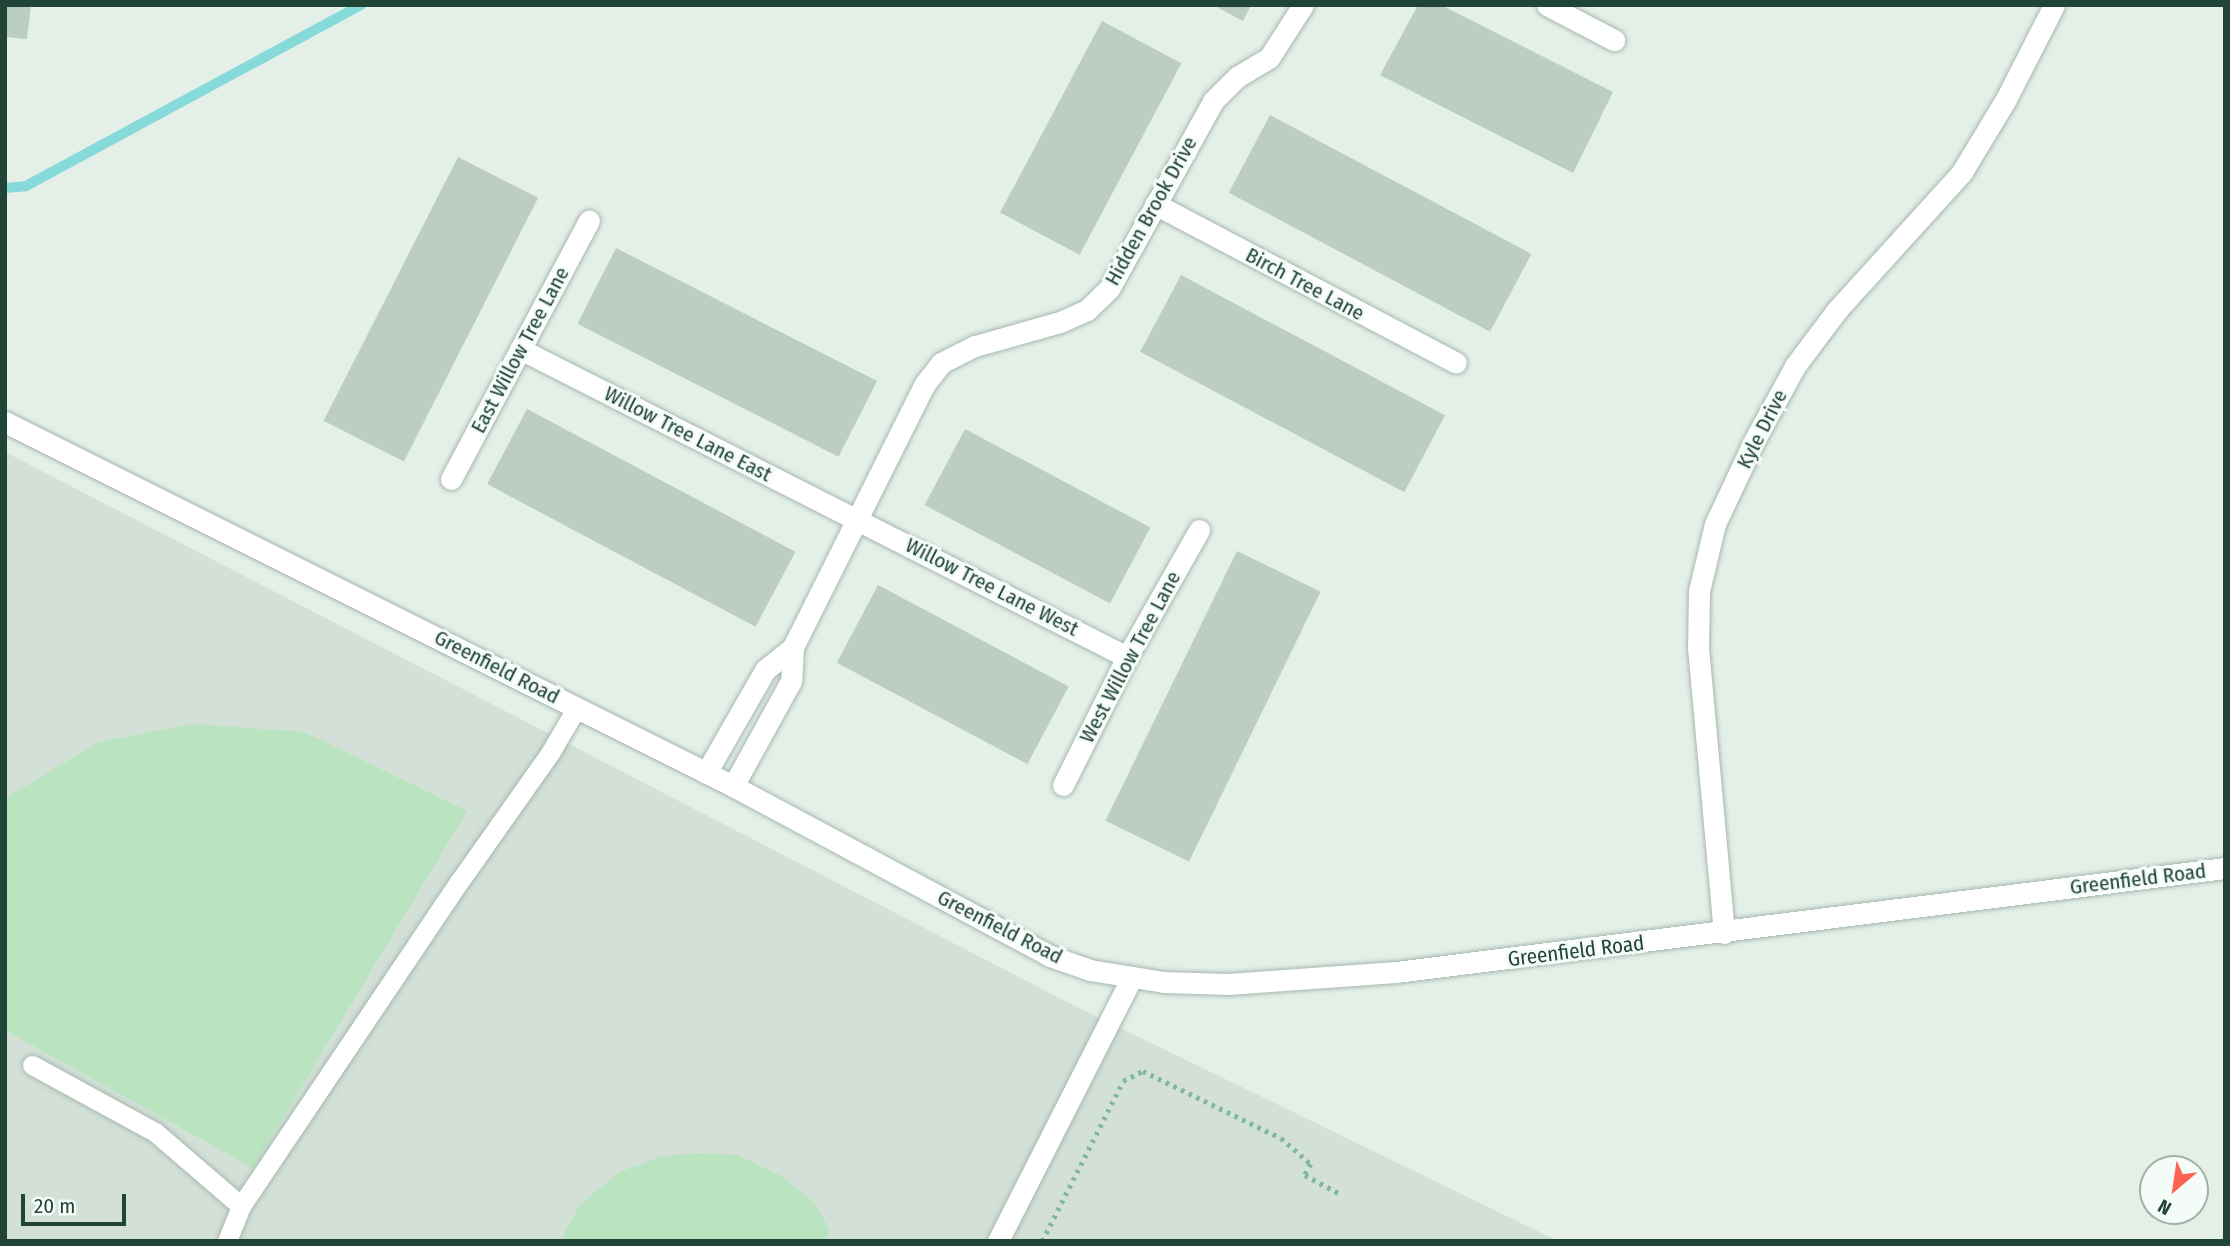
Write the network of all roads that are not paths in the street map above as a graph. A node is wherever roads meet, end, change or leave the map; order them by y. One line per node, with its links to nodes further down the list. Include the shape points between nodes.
1 (1303, 5): 5 (street, Hidden Brook Drive, via 1269,58 1237,77 1213,101)
2 (1547, 5): 4 (street)
3 (2054, 5): 20 (street, Kyle Drive, via 2007,99 1962,172 1837,310 1795,366 1716,524 1699,591 1698,649)
4 (1614, 40)
5 (1155, 204): 8 (street, Birch Tree Lane); 11 (street, Hidden Brook Drive, via 1110,289 1087,310 975,346 941,363 924,385)
6 (589, 221): 7 (street, East Willow Tree Lane)
7 (520, 349): 10 (street, East Willow Tree Lane); 11 (street, Willow Tree Lane East)
8 (1456, 363)
9 (5, 422): 15 (street, Greenfield Road)
10 (451, 480)
11 (857, 518): 13 (street, Hidden Brook Drive); 14 (street, Willow Tree Lane West)
12 (1199, 530): 14 (street, West Willow Tree Lane)
13 (793, 647): 16 (street, Hidden Brook Drive, via 765,670); 18 (street, Hidden Brook Drive, via 791,681)
14 (1127, 657): 17 (street, West Willow Tree Lane)
15 (577, 707): 16 (street, Greenfield Road); 23 (lane)
16 (706, 773): 18 (street, Greenfield Road)
17 (1063, 785)
18 (733, 786): 21 (street, Greenfield Road, via 1050,956 1090,970)
19 (2225, 868): 20 (street, Greenfield Road)
20 (1724, 933): 21 (street, Greenfield Road, via 1302,980 1228,984)
21 (1132, 977): 25 (street)
22 (32, 1065): 23 (lane, via 155,1132)
23 (241, 1206): 24 (lane)
24 (227, 1241)
25 (998, 1241)

